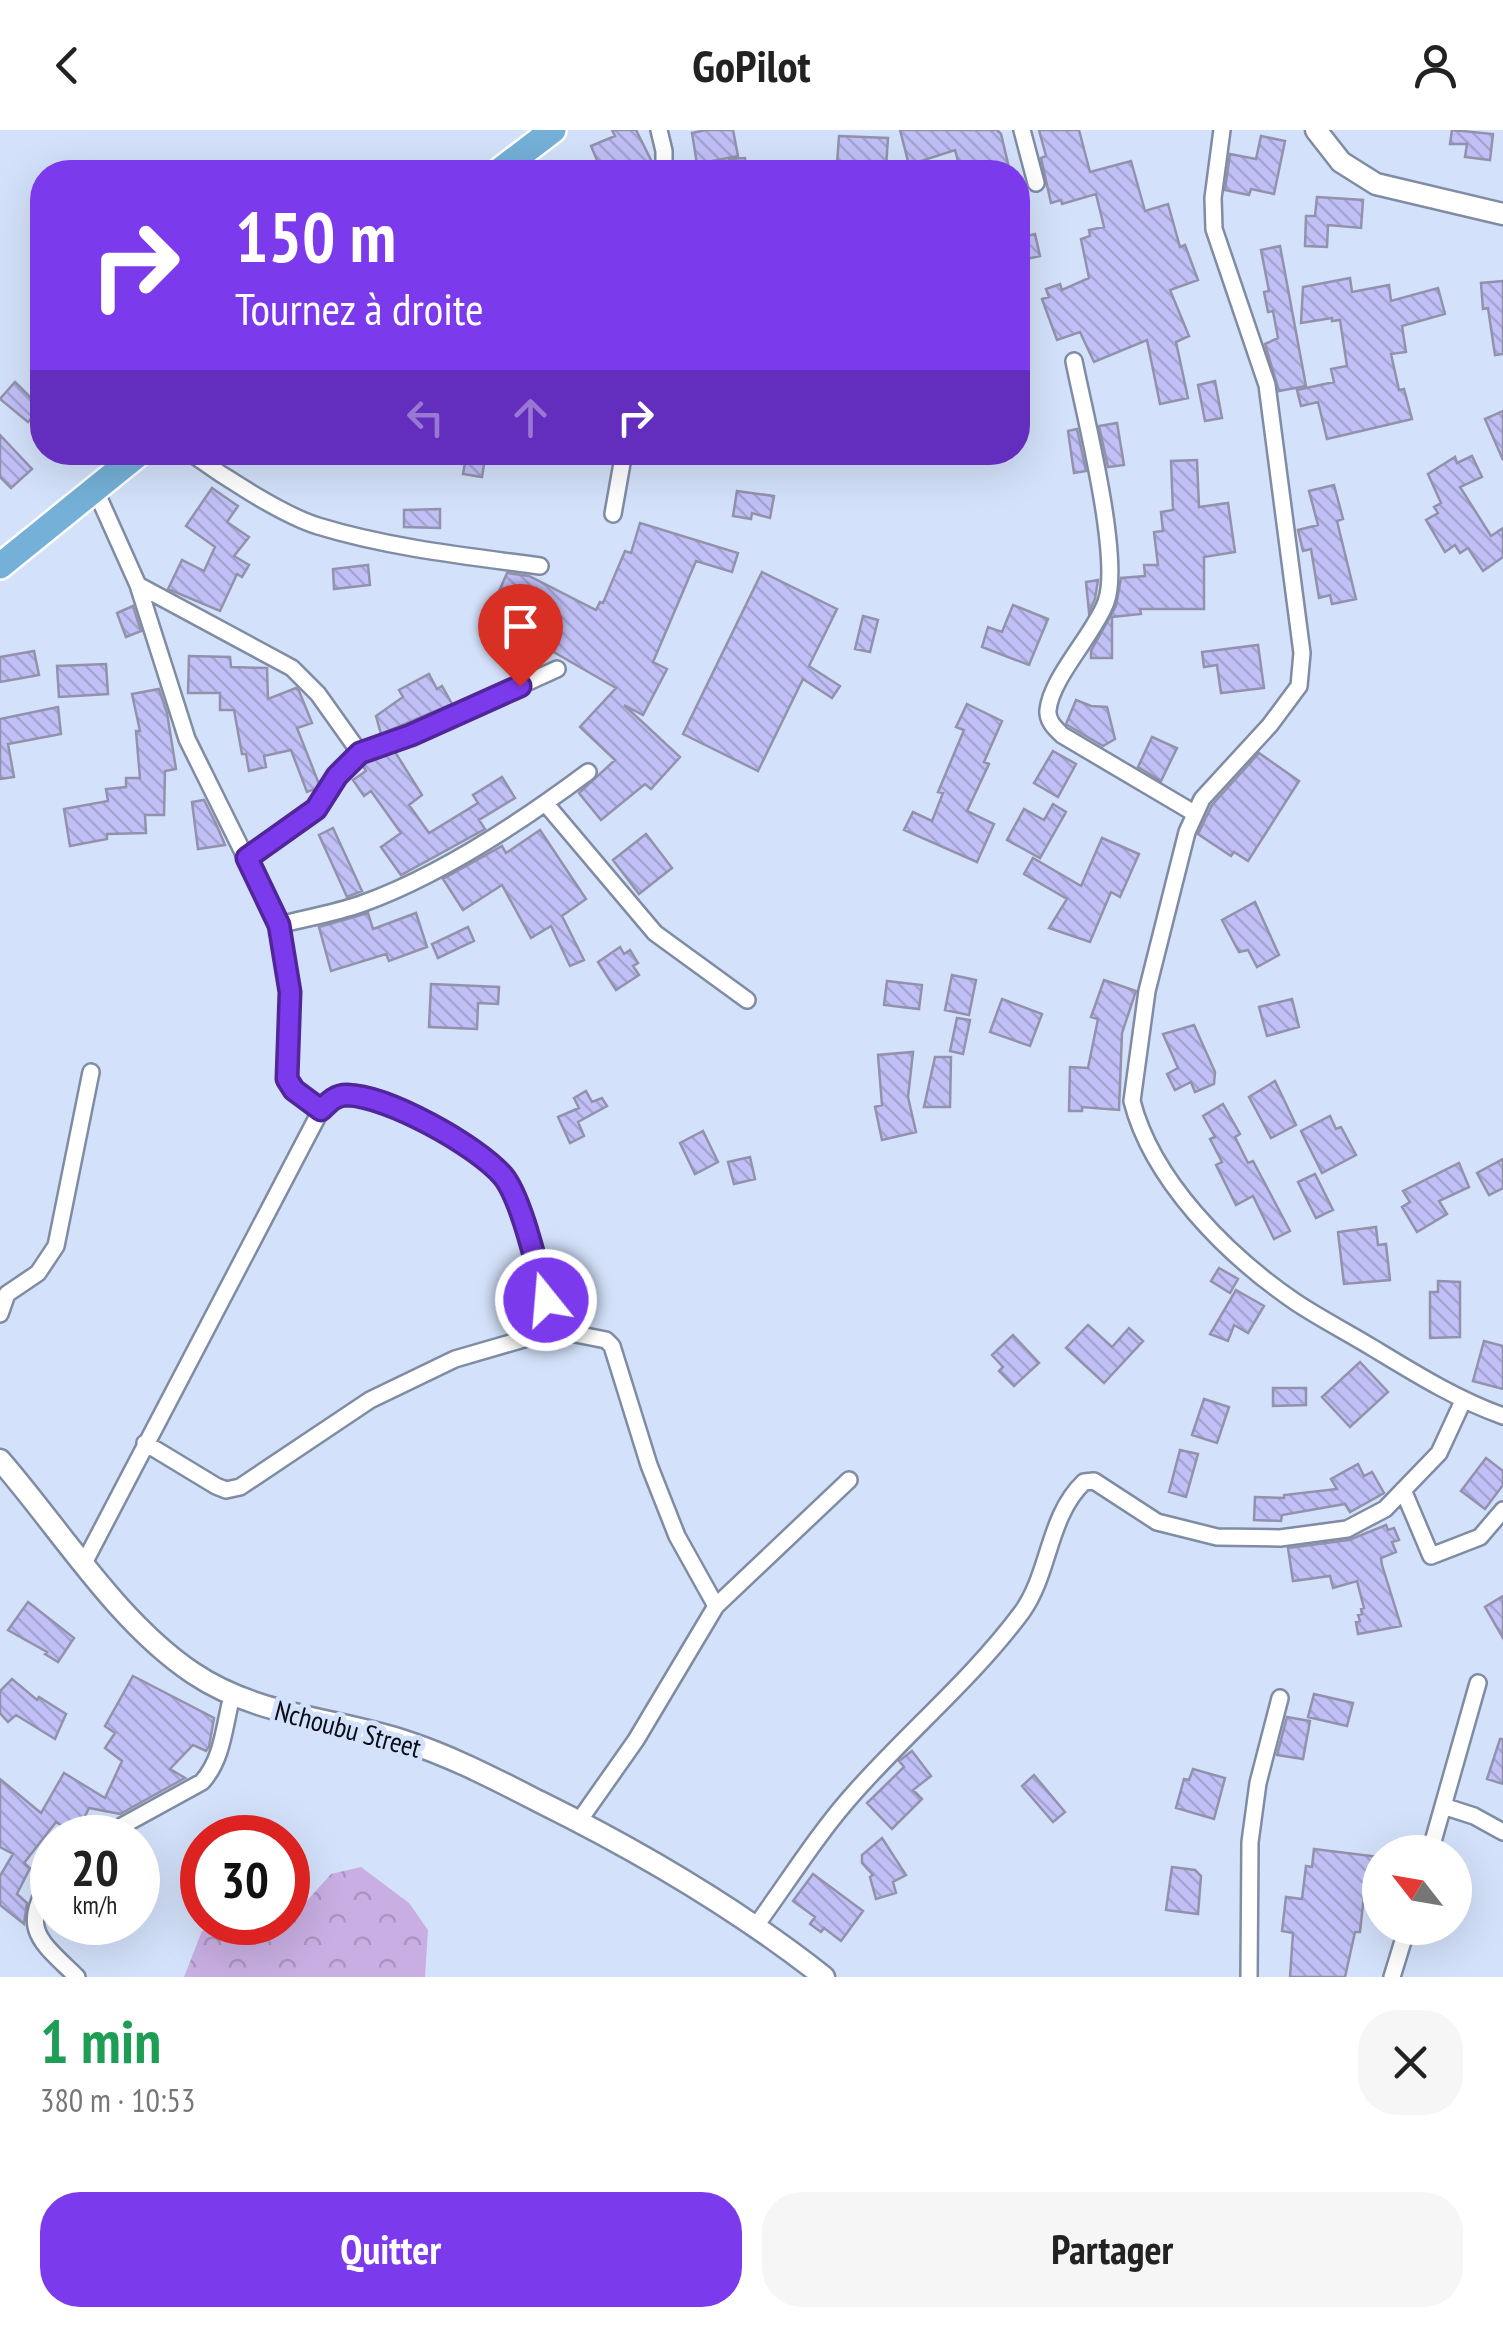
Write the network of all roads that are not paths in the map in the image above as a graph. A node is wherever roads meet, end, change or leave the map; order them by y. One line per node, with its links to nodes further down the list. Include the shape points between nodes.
1 (553, 130): 6 (highway)
2 (659, 130): 7 (street)
3 (1022, 130): 9 (street)
4 (1222, 130): 25 (street, via 1214,229 1267,385 1302,653 1292,695)
5 (1316, 130): 11 (street, via 1341,162 1376,184)
6 (514, 160)
7 (664, 160)
8 (1030, 160): 10 (street)
9 (1030, 160)
10 (1036, 183)
11 (1503, 214)
12 (1074, 361): 25 (street, via 1110,549 1107,601 1054,693 1051,724)
13 (125, 465): 16 (highway)
14 (207, 465): 19 (street, via 314,525 400,546)
15 (622, 465): 17 (street)
16 (95, 489): 18 (highway); 20 (street)
17 (614, 514)
18 (1, 563)
19 (540, 566)
20 (138, 584): 22 (street, via 292,668); 26 (street, via 186,739)
21 (556, 669): 22 (street)
22 (360, 753): 26 (street, via 316,809)
23 (588, 772): 24 (street)
24 (546, 804): 27 (street, via 414,882 357,906); 28 (street, via 655,933)
25 (1194, 813): 33 (street, via 1147,991 1133,1085 1136,1118 1160,1170 1231,1251 1293,1300)
26 (247, 858): 27 (street)
27 (279, 925): 30 (street, via 290,992 287,1079)
28 (747, 1000)
29 (90, 1072): 31 (street, via 56,1246 38,1273 7,1294)
30 (321, 1110): 32 (street, via 346,1095 385,1103 454,1138 504,1177); 35 (street)
31 (0, 1314)
32 (555, 1330): 35 (street, via 455,1359 370,1400 240,1487 216,1486); 41 (street, via 596,1336 612,1346 677,1536)
33 (1462, 1401): 34 (street); 38 (street, via 1439,1453)
34 (1503, 1416)
35 (145, 1443): 40 (street)
36 (0, 1460): 40 (street, Nchoubu Street)
37 (850, 1480): 41 (street)
38 (1403, 1490): 39 (street, via 1431,1556 1480,1537); 50 (street, via 1385,1509 1347,1528 1217,1538 1157,1522 1084,1482 1067,1502 1022,1612 854,1794)
39 (1503, 1510)
40 (83, 1565): 43 (street, Nchoubu Street, via 155,1644)
41 (716, 1606): 47 (street)
42 (1478, 1683): 45 (street)
43 (232, 1696): 46 (street, via 214,1768 202,1782); 47 (street, Nchoubu Street, via 400,1740)
44 (1280, 1698): 55 (street, via 1250,1842)
45 (1443, 1806): 48 (street); 49 (street)
46 (142, 1815)
47 (580, 1822): 50 (street, Nchoubu Street, via 666,1866)
48 (1503, 1832)
49 (1435, 1835)
50 (755, 1927): 54 (street, Nchoubu Street)
51 (45, 1945): 53 (street)
52 (1402, 1945): 56 (street)
53 (76, 1977)
54 (824, 1977)
55 (1249, 1977)
56 (1392, 1977)

